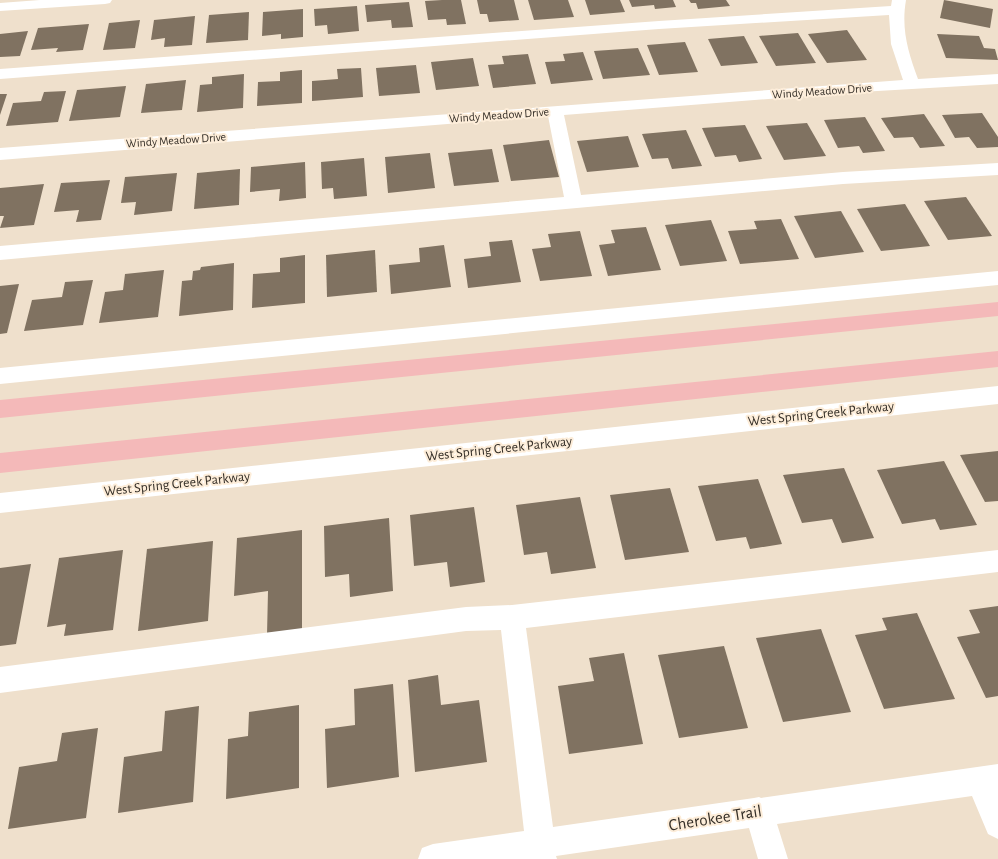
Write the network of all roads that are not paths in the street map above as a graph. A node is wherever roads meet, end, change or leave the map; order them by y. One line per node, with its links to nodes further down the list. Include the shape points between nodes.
1 (105, 0): 3 (street)
2 (898, 5): 4 (street); 6 (street, via 895,33)
3 (0, 7)
4 (0, 74)
5 (998, 79): 6 (street, Windy Meadow Drive)
6 (913, 85): 7 (street, Windy Meadow Drive, via 843,88)
7 (555, 111): 8 (street, Windy Meadow Drive); 10 (street)
8 (0, 154)
9 (998, 169): 10 (street, via 843,178)
10 (574, 202): 11 (street)
11 (0, 253)
12 (998, 278): 15 (street)
13 (998, 309): 17 (main road)
14 (998, 359): 18 (main road)
15 (0, 376)
16 (998, 395): 19 (street, West Spring Creek Parkway)
17 (0, 409)
18 (0, 463)
19 (0, 503)
20 (998, 561): 21 (street)
21 (512, 616): 22 (street, via 466,619); 26 (street)
22 (0, 680)
23 (989, 779): 24 (street, Cherokee Trail); 25 (street)
24 (759, 811): 26 (street, Cherokee Trail); 28 (street)
25 (998, 824)
26 (541, 851): 27 (street, Cherokee Trail)
27 (433, 859)
28 (773, 859)

